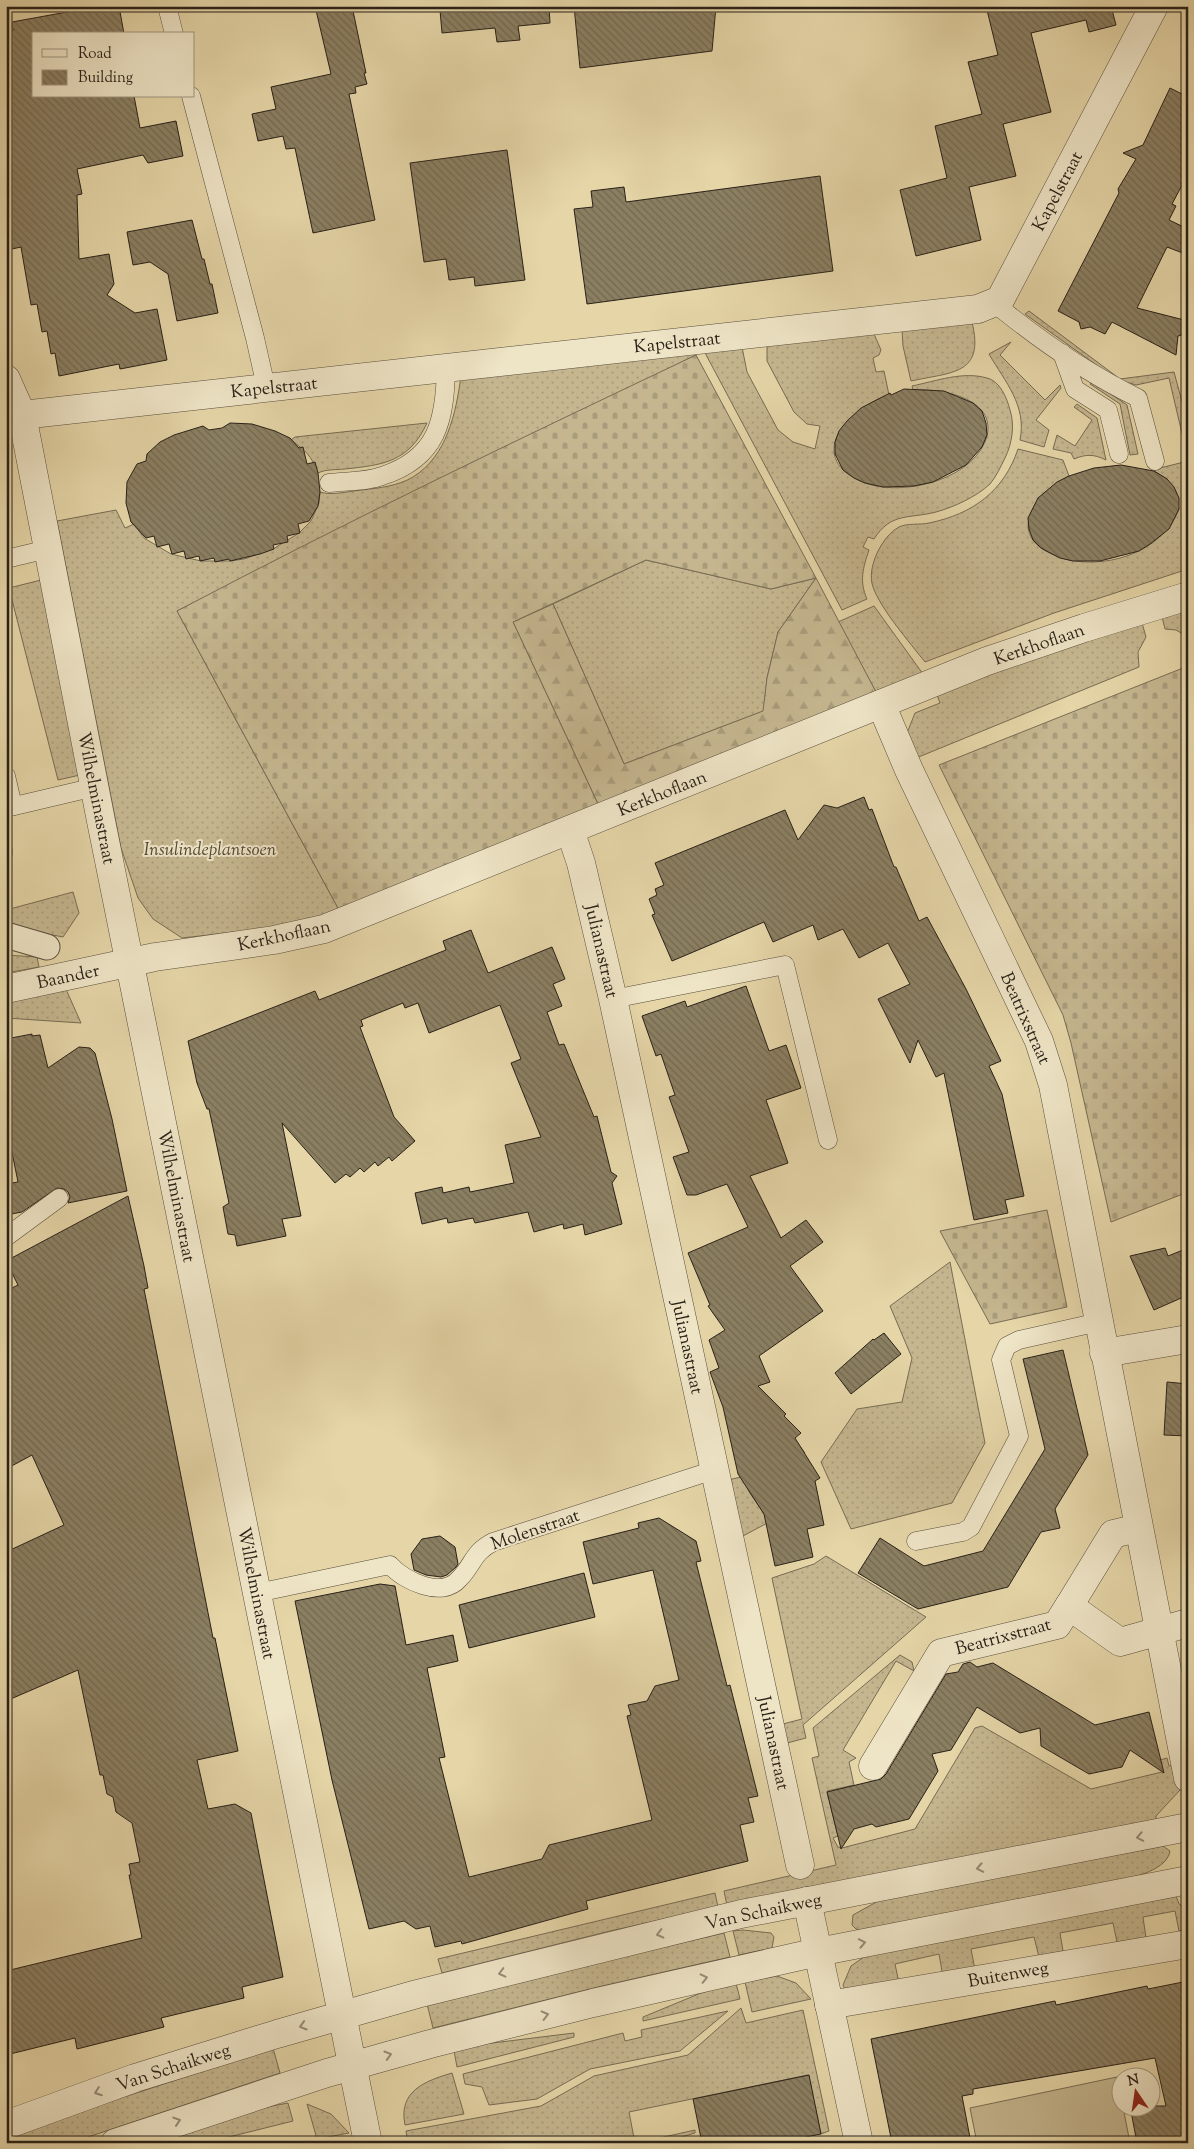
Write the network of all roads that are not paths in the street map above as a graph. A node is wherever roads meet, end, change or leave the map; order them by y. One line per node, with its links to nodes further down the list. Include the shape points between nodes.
1 (167, 6): 3 (lane)
2 (1154, 6): 5 (street, Kapelstraat, via 1000,300)
3 (174, 32)
4 (192, 98): 9 (lane)
5 (994, 303): 6 (lane); 7 (street, Kapelstraat, via 978,309)
6 (1062, 353): 11 (lane, via 1075,389 1108,410); 12 (lane, via 1102,380 1138,398)
7 (446, 368): 9 (street, Kapelstraat); 13 (lane, via 446,401 439,430 420,456 381,477)
8 (6, 379): 10 (street, Wilhelminastraat)
9 (266, 388): 10 (street, Kapelstraat)
10 (22, 415): 14 (street, Wilhelminastraat)
11 (1119, 454)
12 (1155, 461)
13 (329, 483)
14 (48, 549): 15 (lane); 19 (street, Wilhelminastraat)
15 (6, 558)
16 (1188, 596): 17 (street, Kerkhoflaan, via 987,661)
17 (881, 704): 21 (street, Kerkhoflaan); 30 (street, Beatrixstraat, via 909,770 1039,1041 1054,1085)
18 (6, 776): 20 (lane)
19 (95, 787): 20 (lane); 24 (street, Wilhelminastraat)
20 (10, 807)
21 (570, 830): 24 (street, Kerkhoflaan, via 324,929); 26 (street, Julianastraat, via 581,863)
22 (6, 935): 23 (street, Baander)
23 (47, 946)
24 (130, 962): 25 (street, Baander); 36 (street, Wilhelminastraat)
25 (6, 989)
26 (613, 999): 27 (lane, via 785,965); 33 (street, Julianastraat)
27 (828, 1140)
28 (59, 1198): 29 (lane)
29 (6, 1236)
30 (1099, 1322): 32 (street, Beatrixstraat); 35 (lane, via 1020,1340 1007,1346 1002,1360 1019,1436 971,1527 964,1532)
31 (1188, 1339): 32 (street)
32 (1104, 1353): 34 (street, Beatrixstraat)
33 (714, 1470): 36 (lane, Molenstraat, via 493,1542 480,1549 459,1580 451,1585 430,1588 413,1583 390,1565); 43 (street, Julianastraat)
34 (1138, 1528): 37 (street, Beatrixstraat, via 1113,1534); 39 (street, Beatrixstraat)
35 (916, 1541)
36 (257, 1593): 49 (street, Wilhelminastraat)
37 (1069, 1606): 39 (street, Beatrixstraat, via 1120,1642); 40 (street, Beatrixstraat, via 1057,1625 941,1653)
38 (1188, 1623): 39 (street, Beatrixstraat)
39 (1160, 1631): 41 (street, Beatrixstraat)
40 (873, 1766)
41 (1188, 1778)
42 (1188, 1828): 45 (street, Van Schaikweg, one-way to 45)
43 (800, 1865)
44 (1188, 1880): 47 (street, one-way to 44)
45 (807, 1901): 47 (street); 49 (street, Van Schaikweg, one-way to 49, via 741,1914)
46 (1188, 1944): 48 (street, Buitenweg)
47 (818, 1952): 48 (street); 50 (street, one-way to 47, via 593,2003)
48 (829, 2005): 54 (street)
49 (342, 2014): 50 (street); 51 (street, Van Schaikweg, one-way to 51, via 135,2078)
50 (352, 2066): 52 (street, one-way to 50); 53 (street)
51 (6, 2125)
52 (115, 2143)
53 (368, 2143)
54 (859, 2143)

